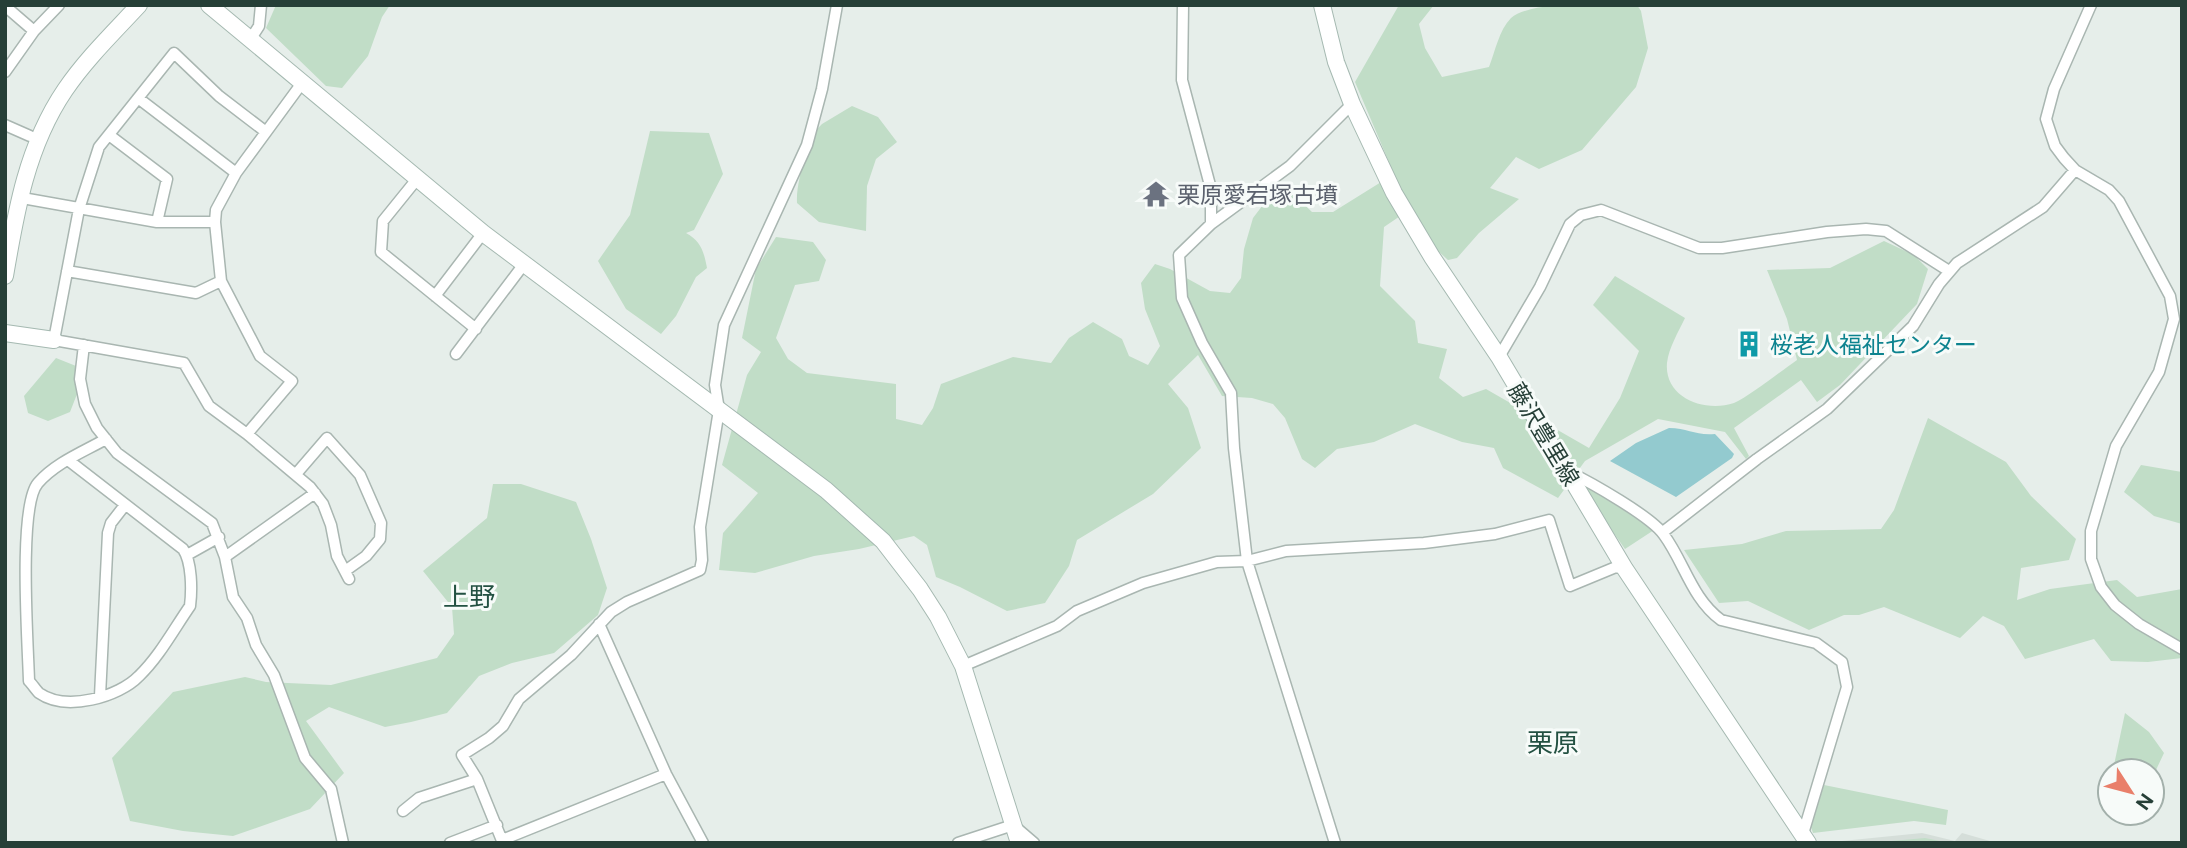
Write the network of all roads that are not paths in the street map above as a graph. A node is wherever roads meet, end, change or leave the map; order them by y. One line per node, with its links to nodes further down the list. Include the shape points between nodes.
1 (59, 5): 10 (street)
2 (139, 5): 32 (main road, via 75,76 38,139 19,197)
3 (209, 5): 11 (main road)
4 (261, 5): 11 (street, via 260,26)
5 (837, 5): 41 (street, via 807,145 724,325 715,385)
6 (1184, 5): 27 (street, via 1182,80 1211,190)
7 (1322, 5): 15 (main road, 藤沢豊里線)
8 (2091, 5): 20 (street, via 2053,89 2046,119 2055,146)
9 (5, 6): 10 (street)
10 (34, 31): 12 (street)
11 (250, 40): 13 (main road)
12 (5, 72)
13 (302, 83): 17 (street); 22 (main road)
14 (138, 97): 17 (street, via 174,54); 18 (street); 21 (street)
15 (1352, 104): 27 (street, via 1290,166); 40 (main road, 藤沢豊里線, via 1394,193)
16 (5, 125): 19 (street)
17 (265, 132): 21 (street)
18 (109, 135): 24 (street, via 99,147); 25 (street, via 167,179)
19 (30, 136)
20 (2075, 170): 31 (street, via 2043,207); 56 (street, via 2119,201 2170,296 2174,319 2159,372 2116,446 2091,531 2093,570 2115,605)
21 (236, 173): 26 (street, via 216,210)
22 (417, 179): 28 (main road); 34 (street, via 383,221 381,252)
23 (28, 199): 24 (street)
24 (79, 209): 25 (street); 30 (street)
25 (156, 222): 26 (street)
26 (215, 222): 33 (street)
27 (1211, 224): 53 (street, via 1179,256 1182,298 1231,393)
28 (483, 233): 29 (main road); 34 (street)
29 (524, 264): 35 (street); 41 (main road)
30 (67, 271): 33 (street, via 197,293); 37 (street)
31 (1949, 271): 40 (street, via 1886,231 1827,232 1722,248 1699,247 1601,210 1581,215 1570,224); 49 (street, via 1913,326 1859,380)
32 (5, 276)
33 (221, 281): 42 (street, via 260,356 292,381)
34 (435, 296): 35 (street)
35 (476, 329): 39 (street)
36 (5, 333): 37 (main road)
37 (54, 340): 38 (street)
38 (84, 345): 42 (street, via 184,363 209,406); 43 (street, via 80,379 85,404)
39 (456, 354)
40 (1499, 357): 45 (main road, 藤沢豊里線)
41 (719, 410): 55 (street, via 700,527 700,570 627,602); 57 (main road, via 845,505 883,541 938,617)
42 (247, 434): 46 (street)
43 (106, 439): 44 (street); 50 (street, via 117,453 212,523)
44 (68, 460): 48 (street); 58 (street, via 37,484 30,496 26,529 29,681 39,693 55,700 76,704)
45 (1565, 470): 49 (street); 54 (main road, 藤沢豊里線)
46 (296, 474): 47 (street); 47 (street, via 327,438 360,475 381,523 380,539 346,575 323,504)
47 (314, 493): 52 (street)
48 (125, 505): 51 (street); 58 (street, via 108,533)
49 (1663, 532): 64 (street, via 1699,596 1721,620 1816,643 1842,662 1847,687)
50 (219, 537): 51 (street); 52 (street)
51 (187, 555): 58 (street, via 190,606 142,674 126,688)
52 (225, 557): 66 (street, via 233,597 274,675 305,758 331,789)
53 (1247, 561): 54 (street, via 1286,551 1495,534 1549,520 1570,586 1616,567); 57 (street, via 1217,562 1143,583); 72 (street)
54 (1625, 569): 64 (main road, 藤沢豊里線)
55 (599, 624): 59 (street); 60 (street, via 519,699 503,726 462,755)
56 (2182, 649)
57 (963, 666): 63 (main road)
58 (100, 696)
59 (666, 774): 65 (street); 68 (street)
60 (477, 779): 61 (street, via 419,798); 62 (street)
61 (403, 811)
62 (497, 825): 65 (street); 67 (street)
63 (1013, 825): 69 (street); 70 (main road); 71 (street)
64 (1803, 840)
65 (503, 841)
66 (343, 843)
67 (450, 843)
68 (703, 843)
69 (958, 843)
70 (1019, 843)
71 (1034, 843)
72 (1335, 843)

